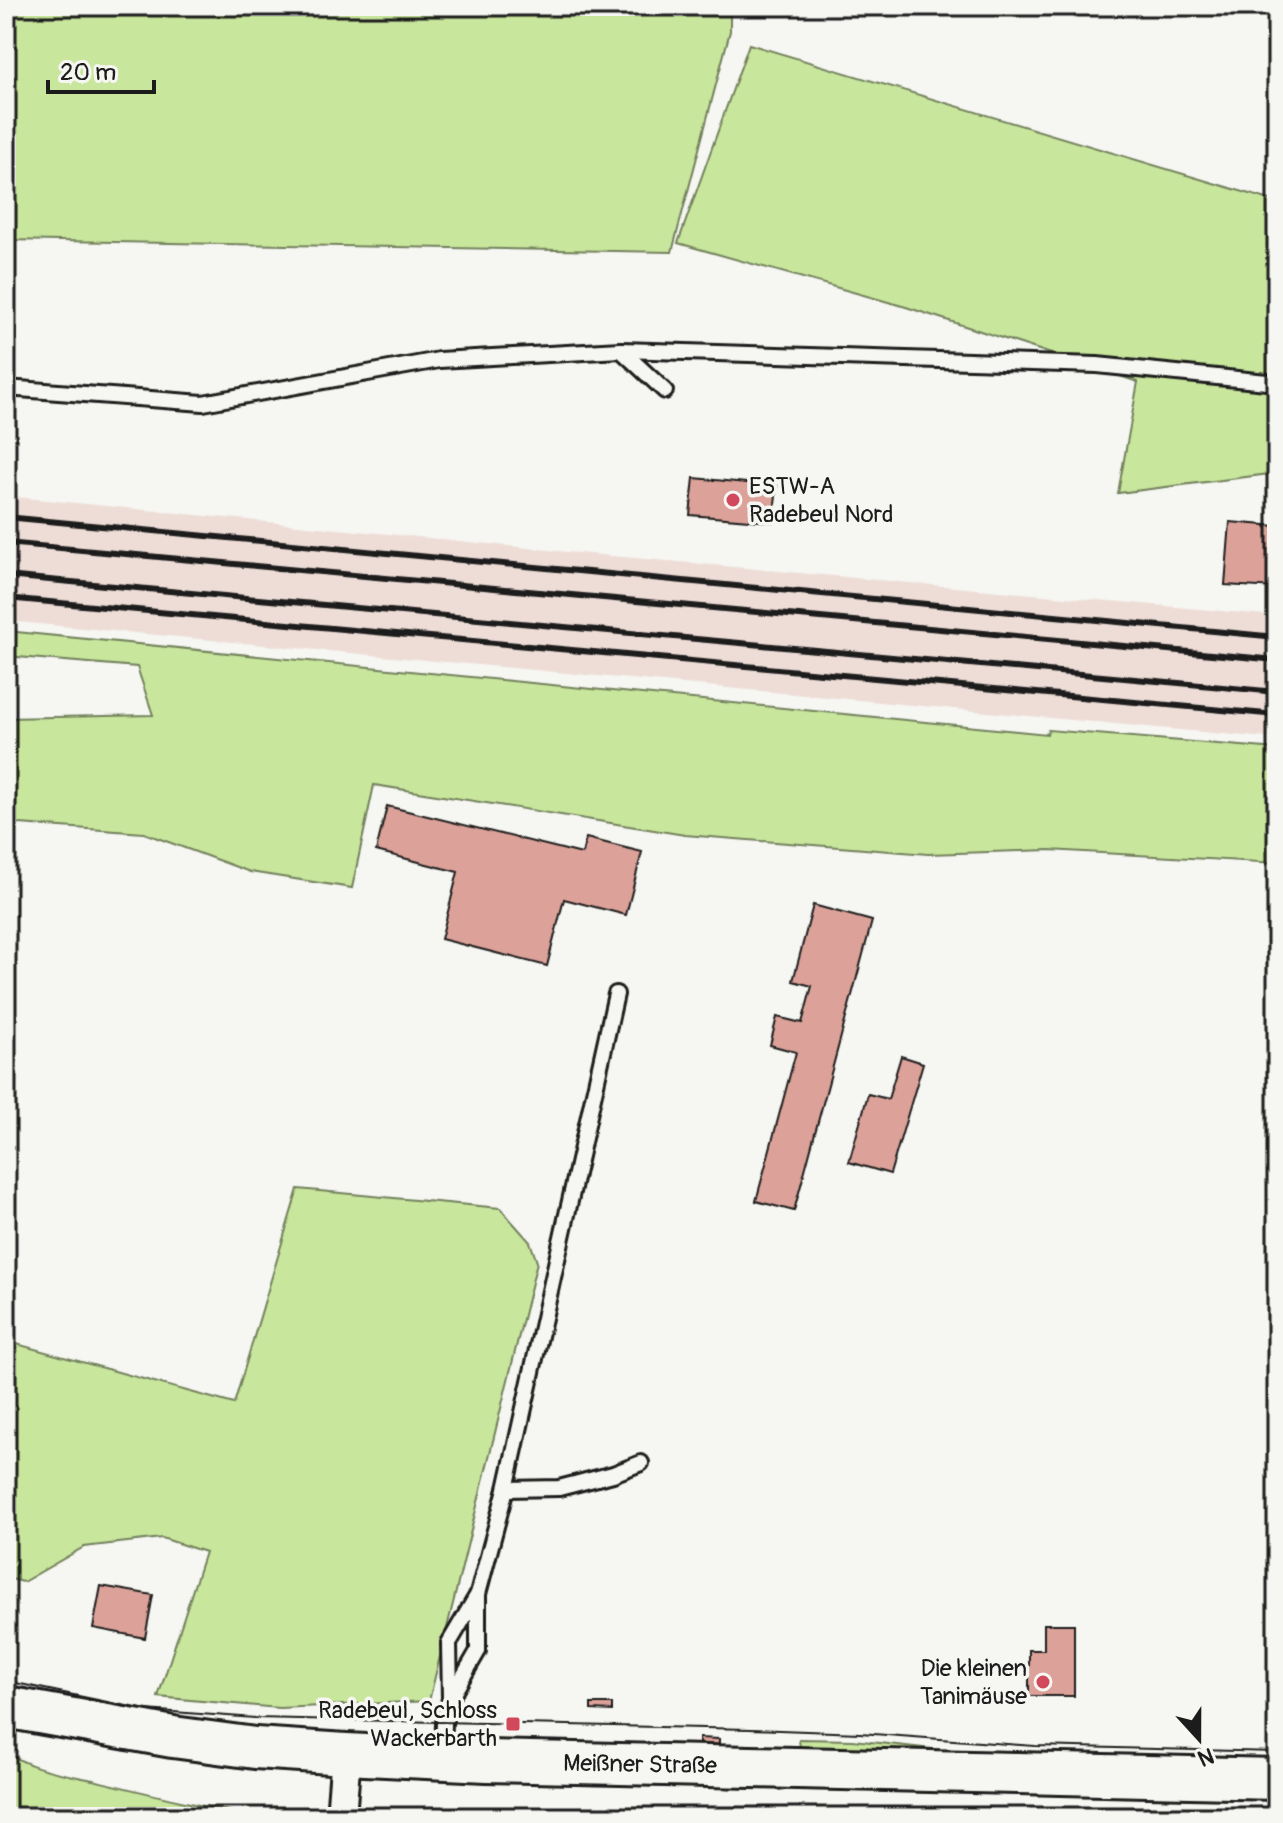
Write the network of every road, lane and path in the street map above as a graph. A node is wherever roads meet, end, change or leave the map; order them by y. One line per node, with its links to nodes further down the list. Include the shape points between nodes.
1 (621, 350): 2 (lane, via 1097,365); 3 (lane, via 439,360 203,403); 4 (lane)
2 (1277, 383)
3 (6, 388)
4 (665, 391)
5 (616, 994): 7 (lane)
6 (641, 1463): 7 (lane, via 559,1488)
7 (506, 1489): 8 (lane)
8 (478, 1594): 9 (lane, via 478,1651); 9 (lane, via 449,1643)
9 (450, 1699): 12 (lane)
10 (6, 1707): 11 (main road, Meißner Straße, via 173,1737)
11 (346, 1754): 12 (main road, Meißner Straße); 14 (street)
12 (443, 1760): 13 (main road, Meißner Straße)
13 (1277, 1779)
14 (341, 1817)

